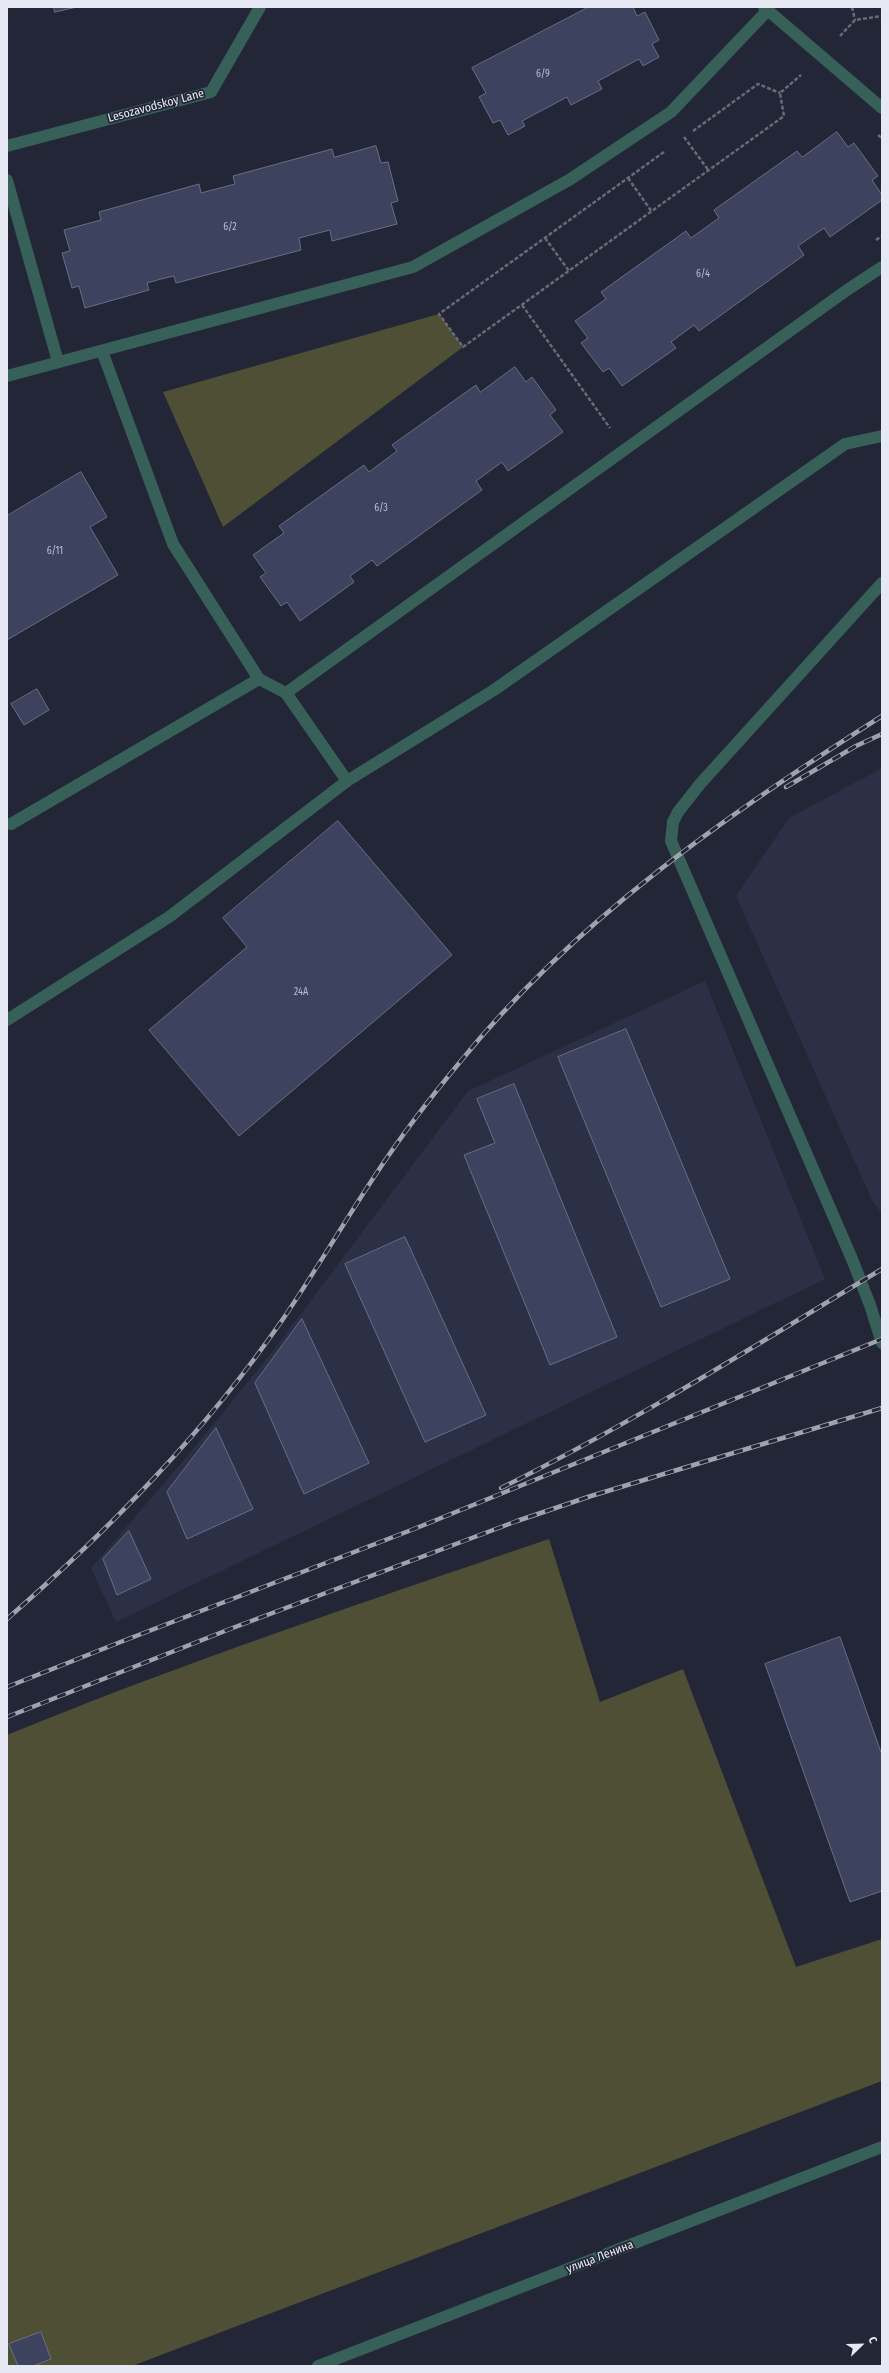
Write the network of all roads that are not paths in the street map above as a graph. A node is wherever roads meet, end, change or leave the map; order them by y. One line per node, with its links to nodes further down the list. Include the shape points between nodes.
1 (260, 7): 4 (street, Lesozavodskoy Lane, via 210,92)
2 (766, 9): 3 (street); 7 (street, via 671,112 569,180 413,267)
3 (882, 108)
4 (7, 146)
5 (7, 180): 8 (street)
6 (882, 267): 13 (street)
7 (102, 351): 8 (street); 12 (street, via 173,544)
8 (58, 362): 9 (street)
9 (7, 376)
10 (882, 436): 14 (street, via 845,444 494,690)
11 (882, 583): 17 (street, via 700,784 678,812 671,832 677,857 852,1259)
12 (259, 678): 13 (street); 15 (street)
13 (286, 692): 14 (street)
14 (347, 781): 16 (street, via 170,917)
15 (11, 824)
16 (7, 1020)
17 (882, 1343)
18 (882, 2147): 19 (street, улица Ленина)
19 (318, 2366)

